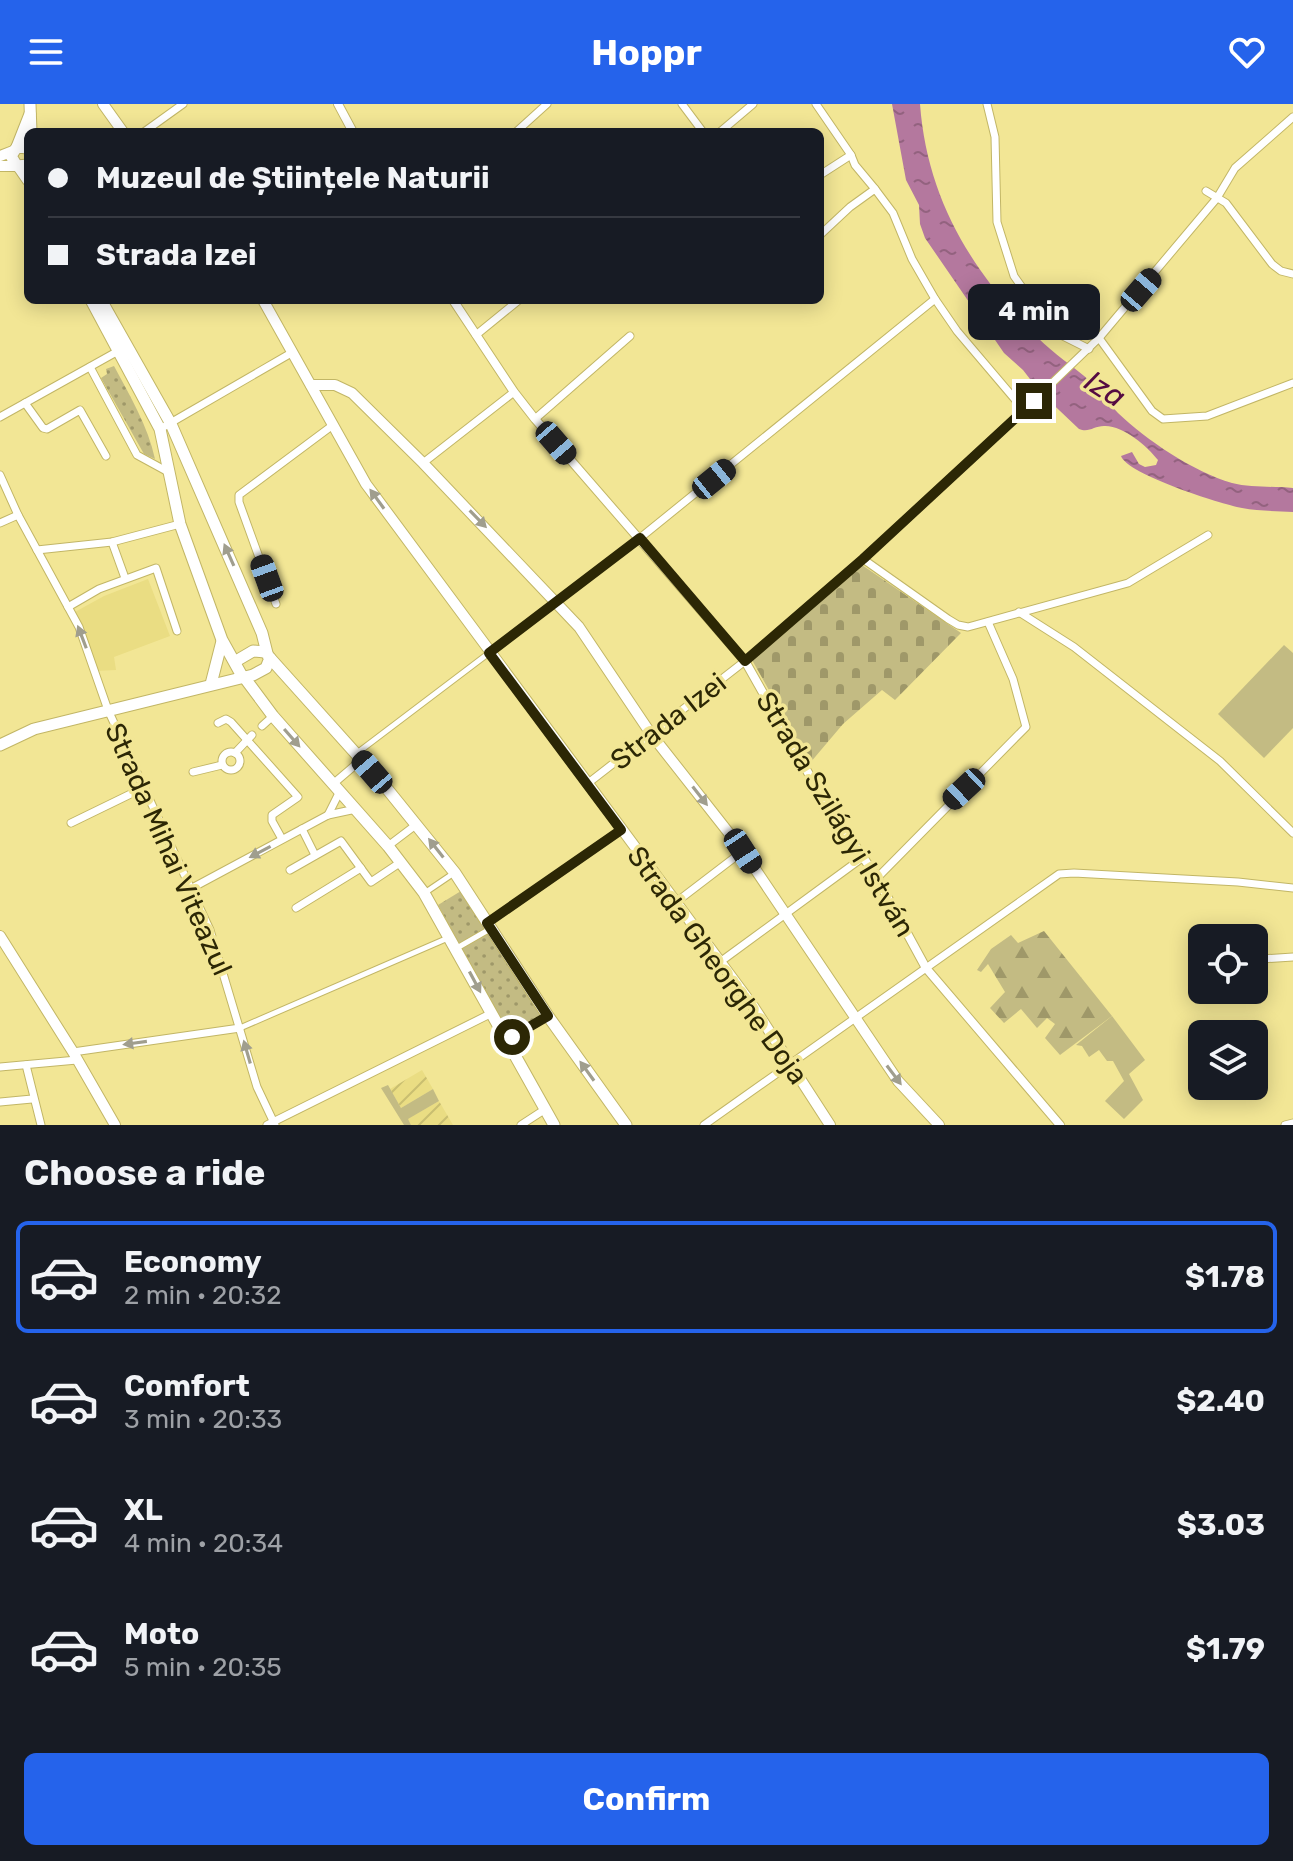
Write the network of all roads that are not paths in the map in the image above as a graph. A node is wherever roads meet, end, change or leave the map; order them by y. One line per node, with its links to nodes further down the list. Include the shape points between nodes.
1 (103, 104): 10 (main road)
2 (183, 104): 11 (street)
3 (338, 104): 12 (street)
4 (547, 104): 13 (street)
5 (682, 104): 14 (street)
6 (753, 104): 15 (street)
7 (816, 104): 17 (street)
8 (987, 104): 39 (street, via 995,137 997,222 1014,276 1053,331)
9 (1293, 117): 24 (street, Strada Izei, via 1235,168)
10 (116, 128)
11 (150, 128)
12 (351, 128)
13 (520, 128)
14 (700, 128)
15 (727, 128)
16 (20, 148): 18 (main road); 20 (main road, via 12,159)
17 (851, 155): 21 (street); 22 (street)
18 (0, 156)
19 (0, 166): 20 (main road)
20 (22, 166)
21 (824, 172)
22 (875, 189): 25 (street); 29 (street, via 893,213)
23 (1206, 191): 24 (street)
24 (1217, 198): 27 (street); 37 (street, Strada Izei)
25 (824, 231)
26 (1293, 266): 27 (street)
27 (1281, 271): 28 (street)
28 (1293, 274)
29 (935, 299): 46 (street); 61 (street)
30 (94, 304): 38 (main road)
31 (103, 304): 38 (main road)
32 (267, 304): 40 (main road, Strada Gheorghe Doja)
33 (456, 304): 35 (street, Strada Szilágyi István)
34 (514, 304): 35 (street)
35 (476, 335): 44 (street, Strada Szilágyi István)
36 (630, 336): 48 (street)
37 (1099, 338): 39 (street, Strada Izei); 42 (street, via 1163,419 1207,416)
38 (122, 349): 41 (street); 50 (main road)
39 (1089, 349): 46 (street, Strada Izei)
40 (293, 352): 43 (main road, Strada Gheorghe Doja); 50 (street)
41 (90, 367): 45 (street); 53 (street, via 137,455)
42 (1293, 383)
43 (311, 385): 49 (main road, Strada Gheorghe Doja); 52 (main road, via 335,385 352,393)
44 (514, 392): 48 (street, Strada Szilágyi István); 52 (street)
45 (25, 403): 47 (street); 51 (street, via 47,429 80,410)
46 (1024, 410): 64 (street, Strada Izei)
47 (0, 417)
48 (535, 419): 61 (street, Strada Szilágyi István)
49 (333, 425): 67 (street, via 239,495); 73 (main road, Strada Gheorghe Doja, one-way to 49, via 366,484)
50 (166, 427): 53 (main road); 55 (main road)
51 (106, 456)
52 (423, 463): 66 (main road, one-way to 66)
53 (170, 473): 56 (main road)
54 (0, 475): 57 (street, Strada Mihai Viteazul)
55 (198, 486): 56 (main road, via 182,483); 74 (main road, one-way to 55)
56 (174, 491): 59 (main road)
57 (18, 515): 58 (street); 63 (street, Strada Mihai Viteazul)
58 (0, 523)
59 (180, 524): 62 (street); 72 (main road)
60 (1208, 535): 69 (street, via 1136,580)
61 (640, 538): 66 (street); 75 (street, Strada Szilágyi István)
62 (112, 542): 63 (street); 65 (street)
63 (37, 550): 68 (street, Strada Mihai Viteazul)
64 (863, 559): 70 (street, via 958,625); 75 (street, Strada Izei)
65 (125, 578): 68 (street); 71 (street, via 156,568)
66 (557, 601): 73 (street); 83 (main road)
67 (276, 604)
68 (68, 607): 79 (street, Strada Mihai Viteazul, one-way to 68)
69 (1019, 612): 70 (street); 99 (street, via 1074,647 1220,761)
70 (988, 622): 109 (street, via 1013,679 1026,727)
71 (177, 631)
72 (222, 640): 76 (main road); 78 (main road)
73 (489, 653): 87 (street); 90 (main road, Strada Gheorghe Doja)
74 (268, 656): 76 (main road, via 253,651); 77 (main road, via 264,670); 87 (main road)
75 (745, 661): 83 (street, Strada Izei); 104 (street, Strada Szilágyi István)
76 (235, 663): 77 (main road); 78 (main road)
77 (243, 676): 78 (main road); 80 (main road)
78 (211, 684): 79 (main road)
79 (108, 710): 85 (main road, via 34,729); 91 (street, Strada Mihai Viteazul)
80 (273, 716): 82 (street); 92 (main road, one-way to 92)
81 (218, 723): 84 (street, via 226,719)
82 (262, 726)
83 (651, 734): 90 (street, Strada Izei); 102 (main road, one-way to 102)
84 (250, 737): 86 (street); 100 (street, via 298,797 272,815)
85 (0, 745)
86 (235, 753): 88 (street, via 225,754); 88 (street, via 238,767 228,770)
87 (359, 757): 92 (street); 96 (main road)
88 (222, 765): 89 (street)
89 (193, 772)
90 (587, 784): 98 (main road, Strada Gheorghe Doja)
91 (145, 787): 95 (street); 110 (street, Strada Mihai Viteazul)
92 (336, 788): 93 (main road); 94 (street)
93 (356, 809): 94 (street); 101 (main road)
94 (328, 815): 97 (street)
95 (71, 823)
96 (417, 824): 101 (street); 108 (main road, one-way to 96)
97 (302, 829): 100 (street); 103 (street)
98 (621, 830): 113 (main road, Strada Gheorghe Doja); 116 (street)
99 (1293, 833)
100 (282, 839): 110 (street, one-way to 110)
101 (388, 846): 105 (main road)
102 (743, 851): 113 (street); 115 (main road)
103 (315, 855): 106 (street, via 341,841); 107 (street)
104 (862, 858): 109 (street, Strada Szilágyi István); 115 (street)
105 (401, 862): 106 (street, via 371,882); 112 (main road)
106 (361, 868): 114 (street)
107 (290, 870)
108 (455, 873): 112 (street); 116 (main road)
109 (877, 878): 123 (street, Strada Szilágyi István)
110 (192, 888): 127 (street, Strada Mihai Viteazul)
111 (1293, 888): 123 (street, via 1059,874)
112 (424, 893): 118 (main road)
113 (675, 903): 122 (main road, Strada Gheorghe Doja)
114 (296, 908)
115 (784, 915): 122 (street); 126 (main road)
116 (489, 926): 119 (street); 125 (main road)
117 (0, 936): 129 (main road)
118 (450, 937): 119 (main road); 127 (street)
119 (457, 949): 124 (main road, one-way to 124)
120 (1293, 957): 121 (street)
121 (1268, 959)
122 (720, 962): 130 (main road, Strada Gheorghe Doja)
123 (926, 968): 126 (street); 146 (street, Strada Szilágyi István)
124 (492, 1013): 128 (main road); 137 (street)
125 (548, 1016): 128 (street); 143 (main road, one-way to 125)
126 (856, 1020): 130 (street); 145 (main road, one-way to 145, via 898,1081)
127 (240, 1028): 129 (street, one-way to 129); 137 (street, Strada Mihai Viteazul, one-way to 127)
128 (506, 1040): 135 (main road)
129 (75, 1056): 131 (street); 140 (main road)
130 (791, 1063): 138 (street); 144 (main road, Strada Gheorghe Doja)
131 (26, 1065): 132 (street); 133 (street)
132 (0, 1067)
133 (32, 1099): 134 (street); 139 (street)
134 (0, 1102)
135 (544, 1110): 141 (street); 142 (main road)
136 (1293, 1123): 147 (street)
137 (271, 1124)
138 (709, 1124)
139 (41, 1125)
140 (115, 1125)
141 (521, 1125)
142 (554, 1125)
143 (626, 1125)
144 (830, 1125)
145 (939, 1125)
146 (1060, 1125)
147 (1285, 1125)

